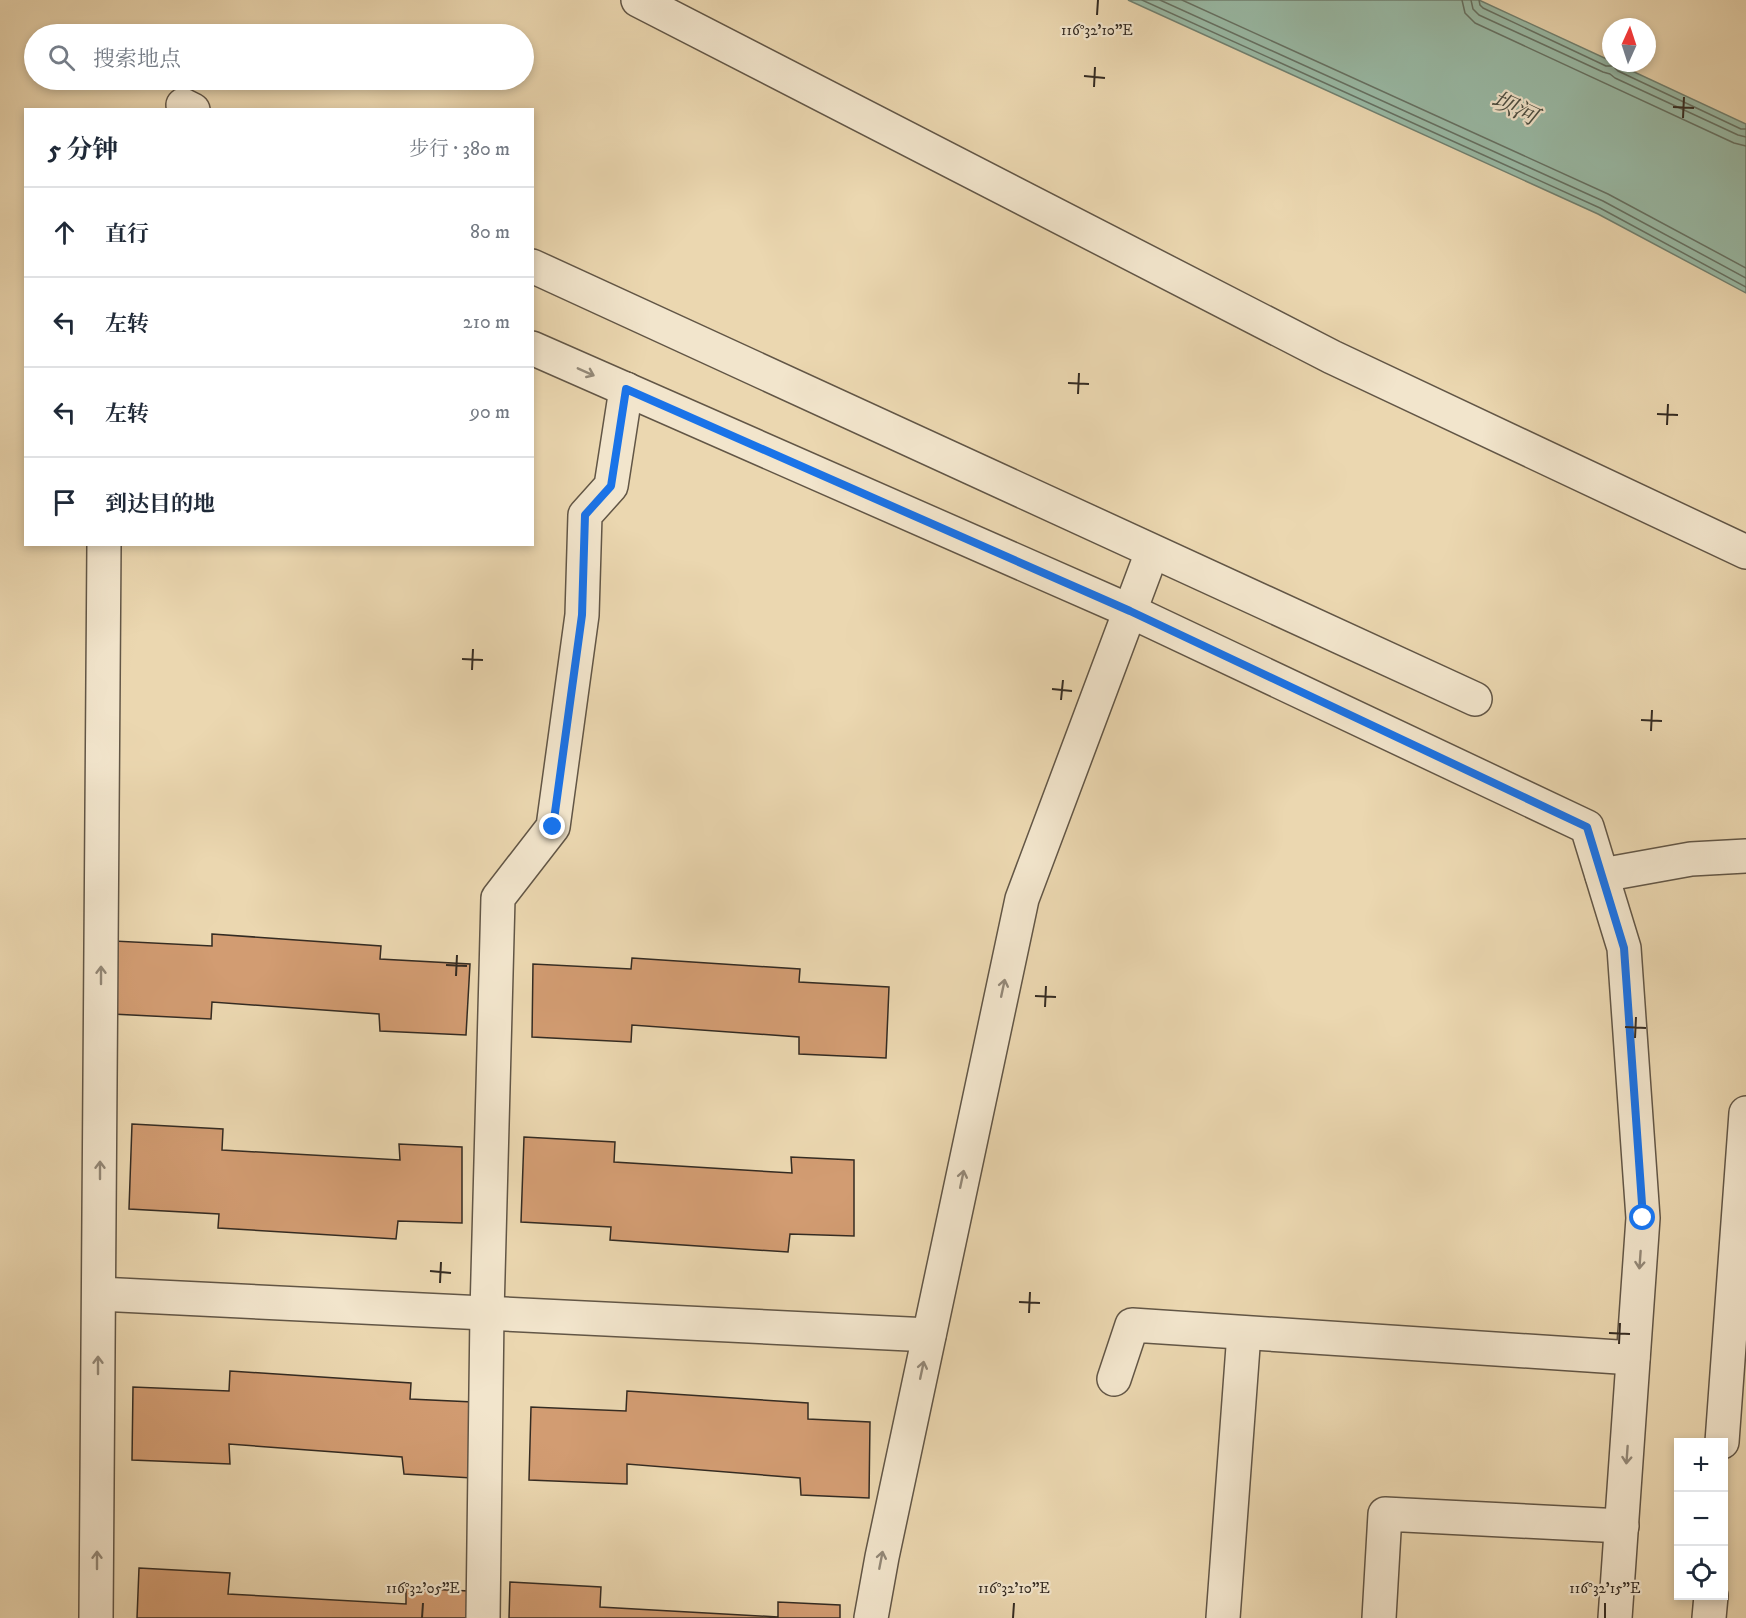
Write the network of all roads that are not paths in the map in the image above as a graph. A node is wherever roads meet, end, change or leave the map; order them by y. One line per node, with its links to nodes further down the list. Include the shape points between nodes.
1 (638, 0): 7 (street, via 1332,357)
2 (534, 267): 6 (street)
3 (534, 349): 4 (street, one-way to 4)
4 (626, 389): 8 (street); 14 (street, via 611,486 585,515 582,615 553,827 498,898)
5 (104, 546): 13 (street, one-way to 5)
6 (1152, 552): 8 (street); 9 (street)
7 (1746, 552)
8 (1130, 611): 11 (street, via 1587,827); 16 (street, one-way to 8, via 1022,899)
9 (1475, 699)
10 (1746, 856): 11 (street, via 1691,859)
11 (1602, 875): 17 (street, one-way to 17, via 1624,948 1643,1218)
12 (1746, 1113): 19 (street)
13 (99, 1294): 14 (street); 22 (street, one-way to 13)
14 (487, 1313): 16 (street); 23 (street)
15 (1244, 1332): 17 (street); 18 (street, via 1132,1325); 25 (street)
16 (929, 1335): 24 (street, one-way to 16)
17 (1633, 1358): 20 (street, one-way to 20)
18 (1114, 1379)
19 (1722, 1438)
20 (1622, 1526): 26 (street, via 1385,1514); 27 (street)
21 (1711, 1600): 28 (street)
22 (96, 1618)
23 (483, 1618)
24 (871, 1618)
25 (1223, 1618)
26 (1379, 1618)
27 (1615, 1618)
28 (1709, 1618)

